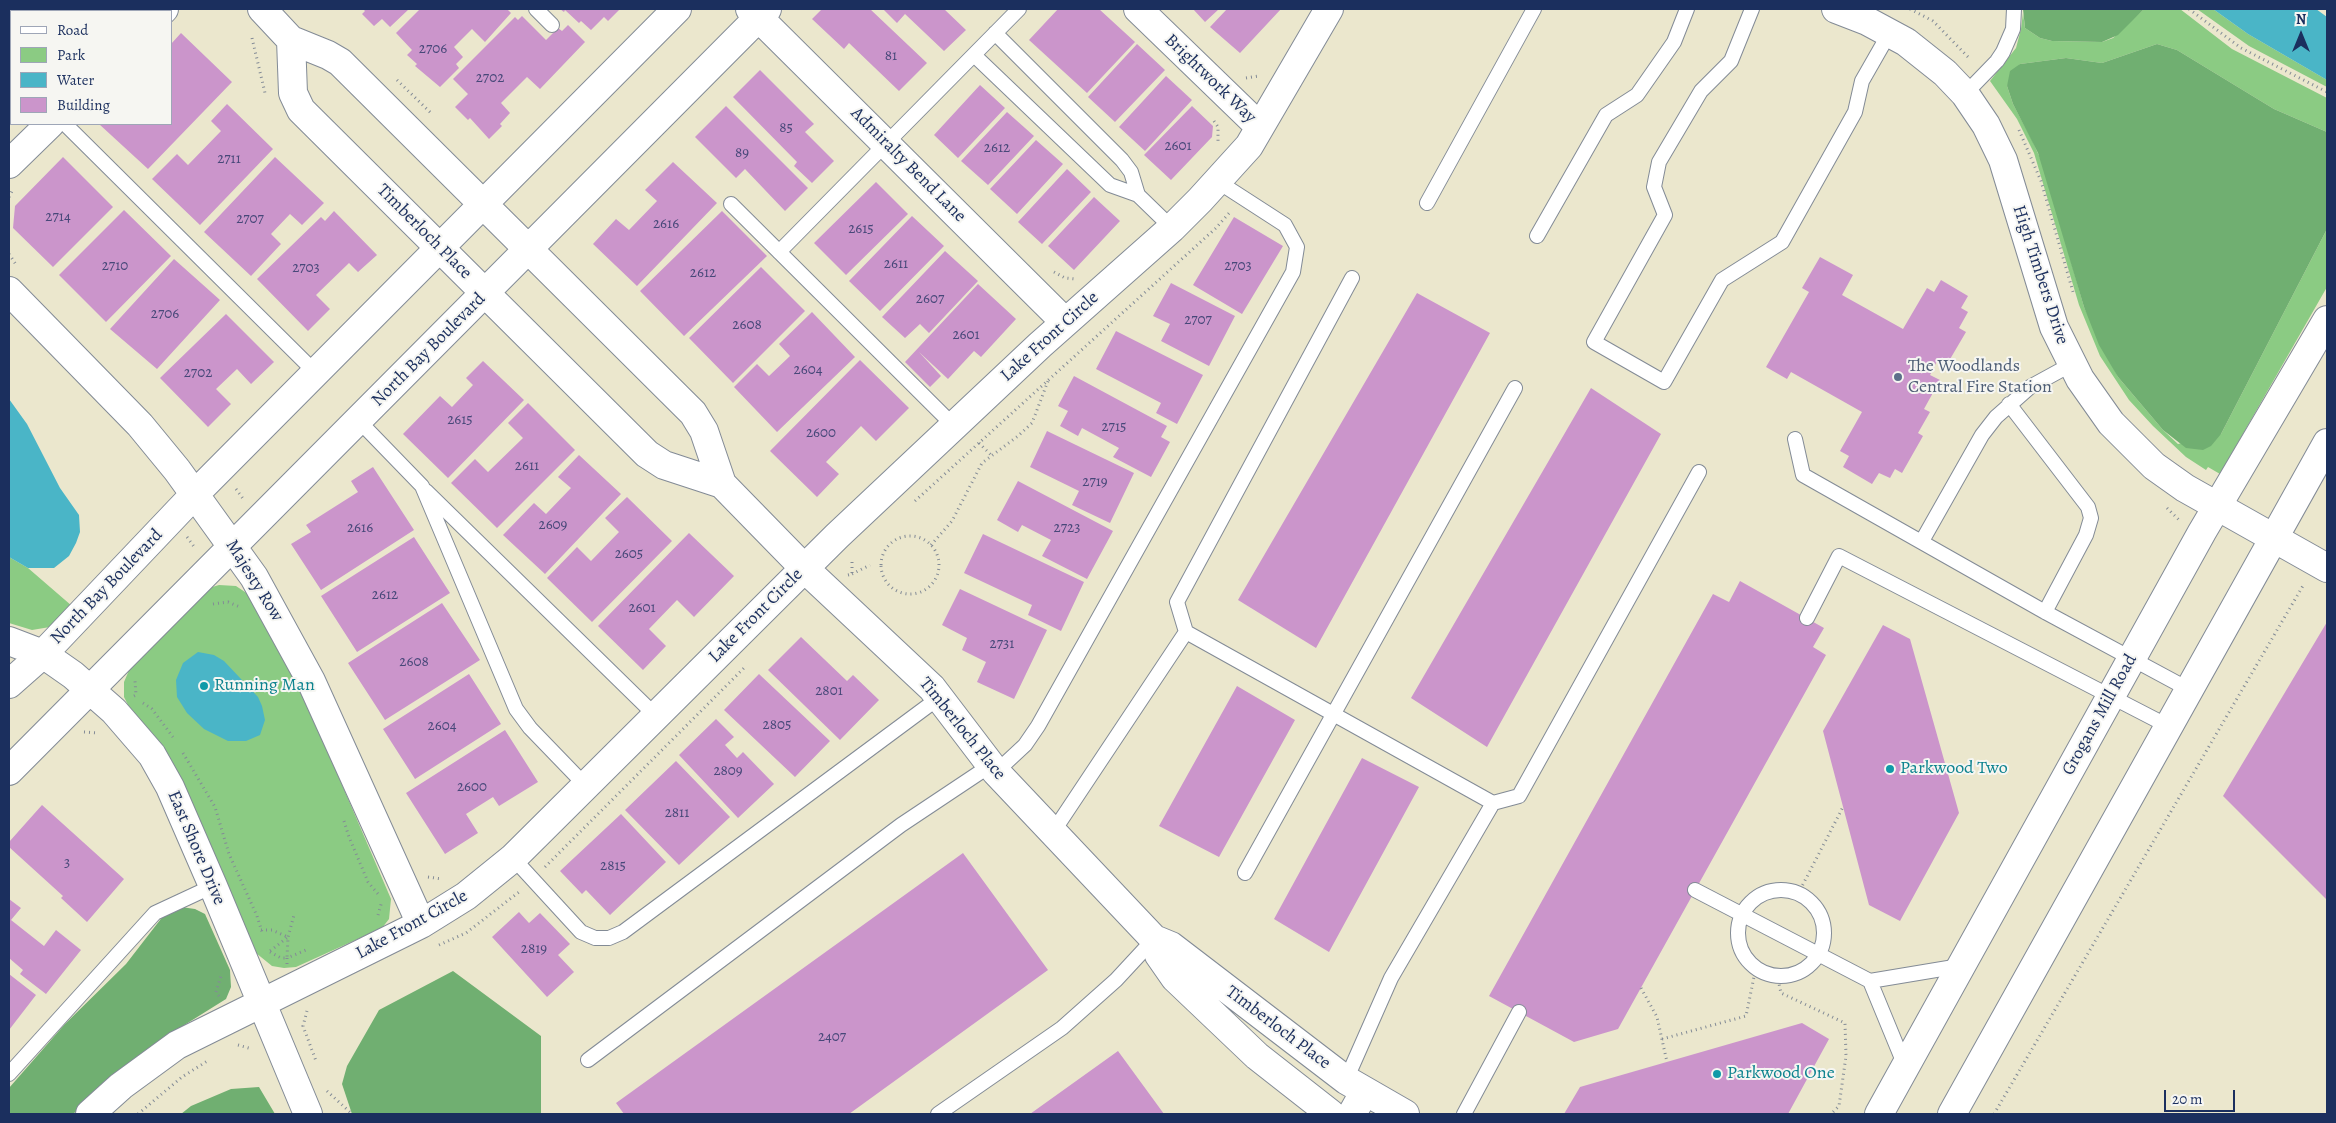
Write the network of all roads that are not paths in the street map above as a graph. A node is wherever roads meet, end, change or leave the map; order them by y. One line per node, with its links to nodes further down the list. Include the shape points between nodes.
1 (262, 9): 16 (street, Timberloch Place)
2 (536, 9): 13 (lane)
3 (677, 9): 27 (street, North Bay Boulevard)
4 (1019, 9): 15 (lane)
5 (1138, 9): 21 (street, Brightwork Way)
6 (1329, 9): 21 (street, Lake Front Circle)
7 (1534, 9): 26 (lane)
8 (1687, 9): 30 (lane, via 1674,42 1637,95 1606,115)
9 (1752, 9): 14 (lane, via 1731,61 1701,91 1659,162 1654,187 1664,215 1594,342 1664,382 1722,280 1782,242 1855,112 1862,81)
10 (1836, 9): 14 (street, High Timbers Drive)
11 (2014, 9): 18 (lane, via 2013,29 2008,42 1997,61)
12 (759, 12): 22 (street, Admiralty Bend Lane); 32 (street, North Bay Boulevard)
13 (552, 25)
14 (1890, 32): 18 (street, High Timbers Drive)
15 (995, 33): 17 (lane); 25 (lane, via 1122,160 1131,172)
16 (291, 40): 27 (street, Timberloch Place, via 340,62); 31 (street, Timberloch Place, via 293,93 297,104)
17 (974, 55): 22 (lane); 25 (lane, via 1110,184)
18 (1974, 85): 39 (street, High Timbers Drive, via 1986,125 2003,160 2041,290)
19 (49, 125): 23 (street)
20 (66, 125): 40 (lane)
21 (1260, 128): 24 (street, Lake Front Circle, via 1249,146)
22 (886, 143): 33 (lane); 38 (street, Admiralty Bend Lane)
23 (9, 164)
24 (1217, 181): 29 (street, Lake Front Circle); 71 (lane, via 1285,224 1297,247 1293,272 1038,726 1025,746)
25 (1138, 195): 29 (lane)
26 (1427, 203)
27 (484, 204): 31 (street, North Bay Boulevard); 32 (street, Timberloch Place)
28 (731, 204): 33 (lane)
29 (1172, 228): 38 (street, Lake Front Circle)
30 (1537, 236)
31 (440, 248): 36 (street, Timberloch Place); 40 (street, North Bay Boulevard)
32 (529, 250): 36 (street, North Bay Boulevard); 48 (street, Timberloch Place, via 698,418)
33 (779, 252): 44 (lane)
34 (1352, 278): 59 (lane, via 1177,602)
35 (9, 291): 50 (street, Majesty Row, via 140,425)
36 (486, 293): 43 (street, North Bay Boulevard); 48 (street, Timberloch Place, via 647,454 664,465)
37 (2327, 320): 51 (street, Grogans Mill Road)
38 (1065, 322): 44 (street, Lake Front Circle)
39 (2072, 364): 42 (lane, via 2038,381); 51 (street, High Timbers Drive, via 2111,423 2135,449 2167,476)
40 (317, 374): 50 (street, North Bay Boulevard)
41 (1515, 388): 68 (lane)
42 (2009, 404): 53 (lane, via 1982,435); 57 (lane, via 2088,507 2091,518 2086,535)
43 (359, 421): 49 (lane); 54 (street, North Bay Boulevard)
44 (953, 425): 56 (street, Lake Front Circle)
45 (1795, 439): 53 (lane, via 1802,475)
46 (2327, 443): 52 (street)
47 (1699, 472): 74 (lane, via 1519,796)
48 (722, 484): 56 (street, Timberloch Place)
49 (422, 486): 69 (lane); 73 (lane, via 516,709 535,735)
50 (195, 494): 54 (street, Majesty Row); 61 (street, North Bay Boulevard)
51 (2217, 506): 52 (street, High Timbers Drive); 62 (street, Grogans Mill Road)
52 (2273, 538): 55 (street, High Timbers Drive); 64 (street)
53 (1922, 541): 57 (lane)
54 (233, 547): 65 (street, North Bay Boulevard); 81 (street, Majesty Row, via 254,577 296,652)
55 (2321, 564)
56 (804, 568): 66 (street, Timberloch Place); 69 (street, Lake Front Circle)
57 (2045, 612): 62 (lane)
58 (1807, 618): 67 (lane, via 1839,556)
59 (1186, 632): 68 (lane); 75 (lane)
60 (9, 641): 61 (street, East Shore Drive)
61 (43, 654): 63 (street, North Bay Boulevard); 65 (street, East Shore Drive)
62 (2131, 659): 64 (lane); 67 (street, Grogans Mill Road)
63 (9, 684)
64 (2188, 689): 70 (street)
65 (91, 690): 72 (street, North Bay Boulevard); 78 (street, East Shore Drive, via 140,738 152,755 170,787)
66 (940, 697): 71 (street, Timberloch Place); 76 (lane, via 623,932 609,938 595,938 581,932)
67 (2110, 697): 70 (lane); 84 (street, Grogans Mill Road)
68 (1334, 713): 74 (lane); 77 (lane)
69 (656, 716): 73 (street, Lake Front Circle)
70 (2168, 726): 100 (street)
71 (994, 769): 75 (street, Timberloch Place); 88 (lane, via 901,825)
72 (9, 770)
73 (586, 786): 76 (street, Lake Front Circle)
74 (1493, 803): 91 (lane, via 1391,978)
75 (1053, 832): 82 (street, Timberloch Place)
76 (513, 858): 81 (street, Lake Front Circle, via 466,896)
77 (1245, 873)
78 (213, 886): 86 (street, East Shore Drive); 90 (lane, via 155,913)
79 (1696, 890): 80 (lane)
80 (1743, 913): 83 (lane); 83 (lane, via 1738,928 1740,946 1756,967 1777,975 1792,974 1802,970); 83 (lane, via 1753,900 1769,892 1784,890 1798,894 1816,908 1822,919 1824,933)
81 (421, 924): 86 (street, Lake Front Circle)
82 (1154, 939): 91 (street, Timberloch Place, via 1170,946); 92 (street, Timberloch Place, via 1159,955 1175,978 1257,1056); 95 (lane, via 1116,980 1062,1028)
83 (1819, 954): 85 (lane)
84 (1960, 966): 85 (lane); 89 (street, Grogans Mill Road)
85 (1870, 981): 89 (lane)
86 (261, 1003): 93 (street, Lake Front Circle, via 177,1044); 94 (street, East Shore Drive)
87 (1519, 1012): 98 (lane)
88 (588, 1060)
89 (1905, 1066): 99 (street, Grogans Mill Road)
90 (9, 1074)
91 (1356, 1086): 92 (street); 96 (street); 97 (street, Timberloch Place)
92 (1328, 1112)
93 (90, 1114)
94 (308, 1114)
95 (938, 1114)
96 (1352, 1114)
97 (1405, 1114)
98 (1464, 1114)
99 (1879, 1114)
100 (1952, 1114)

